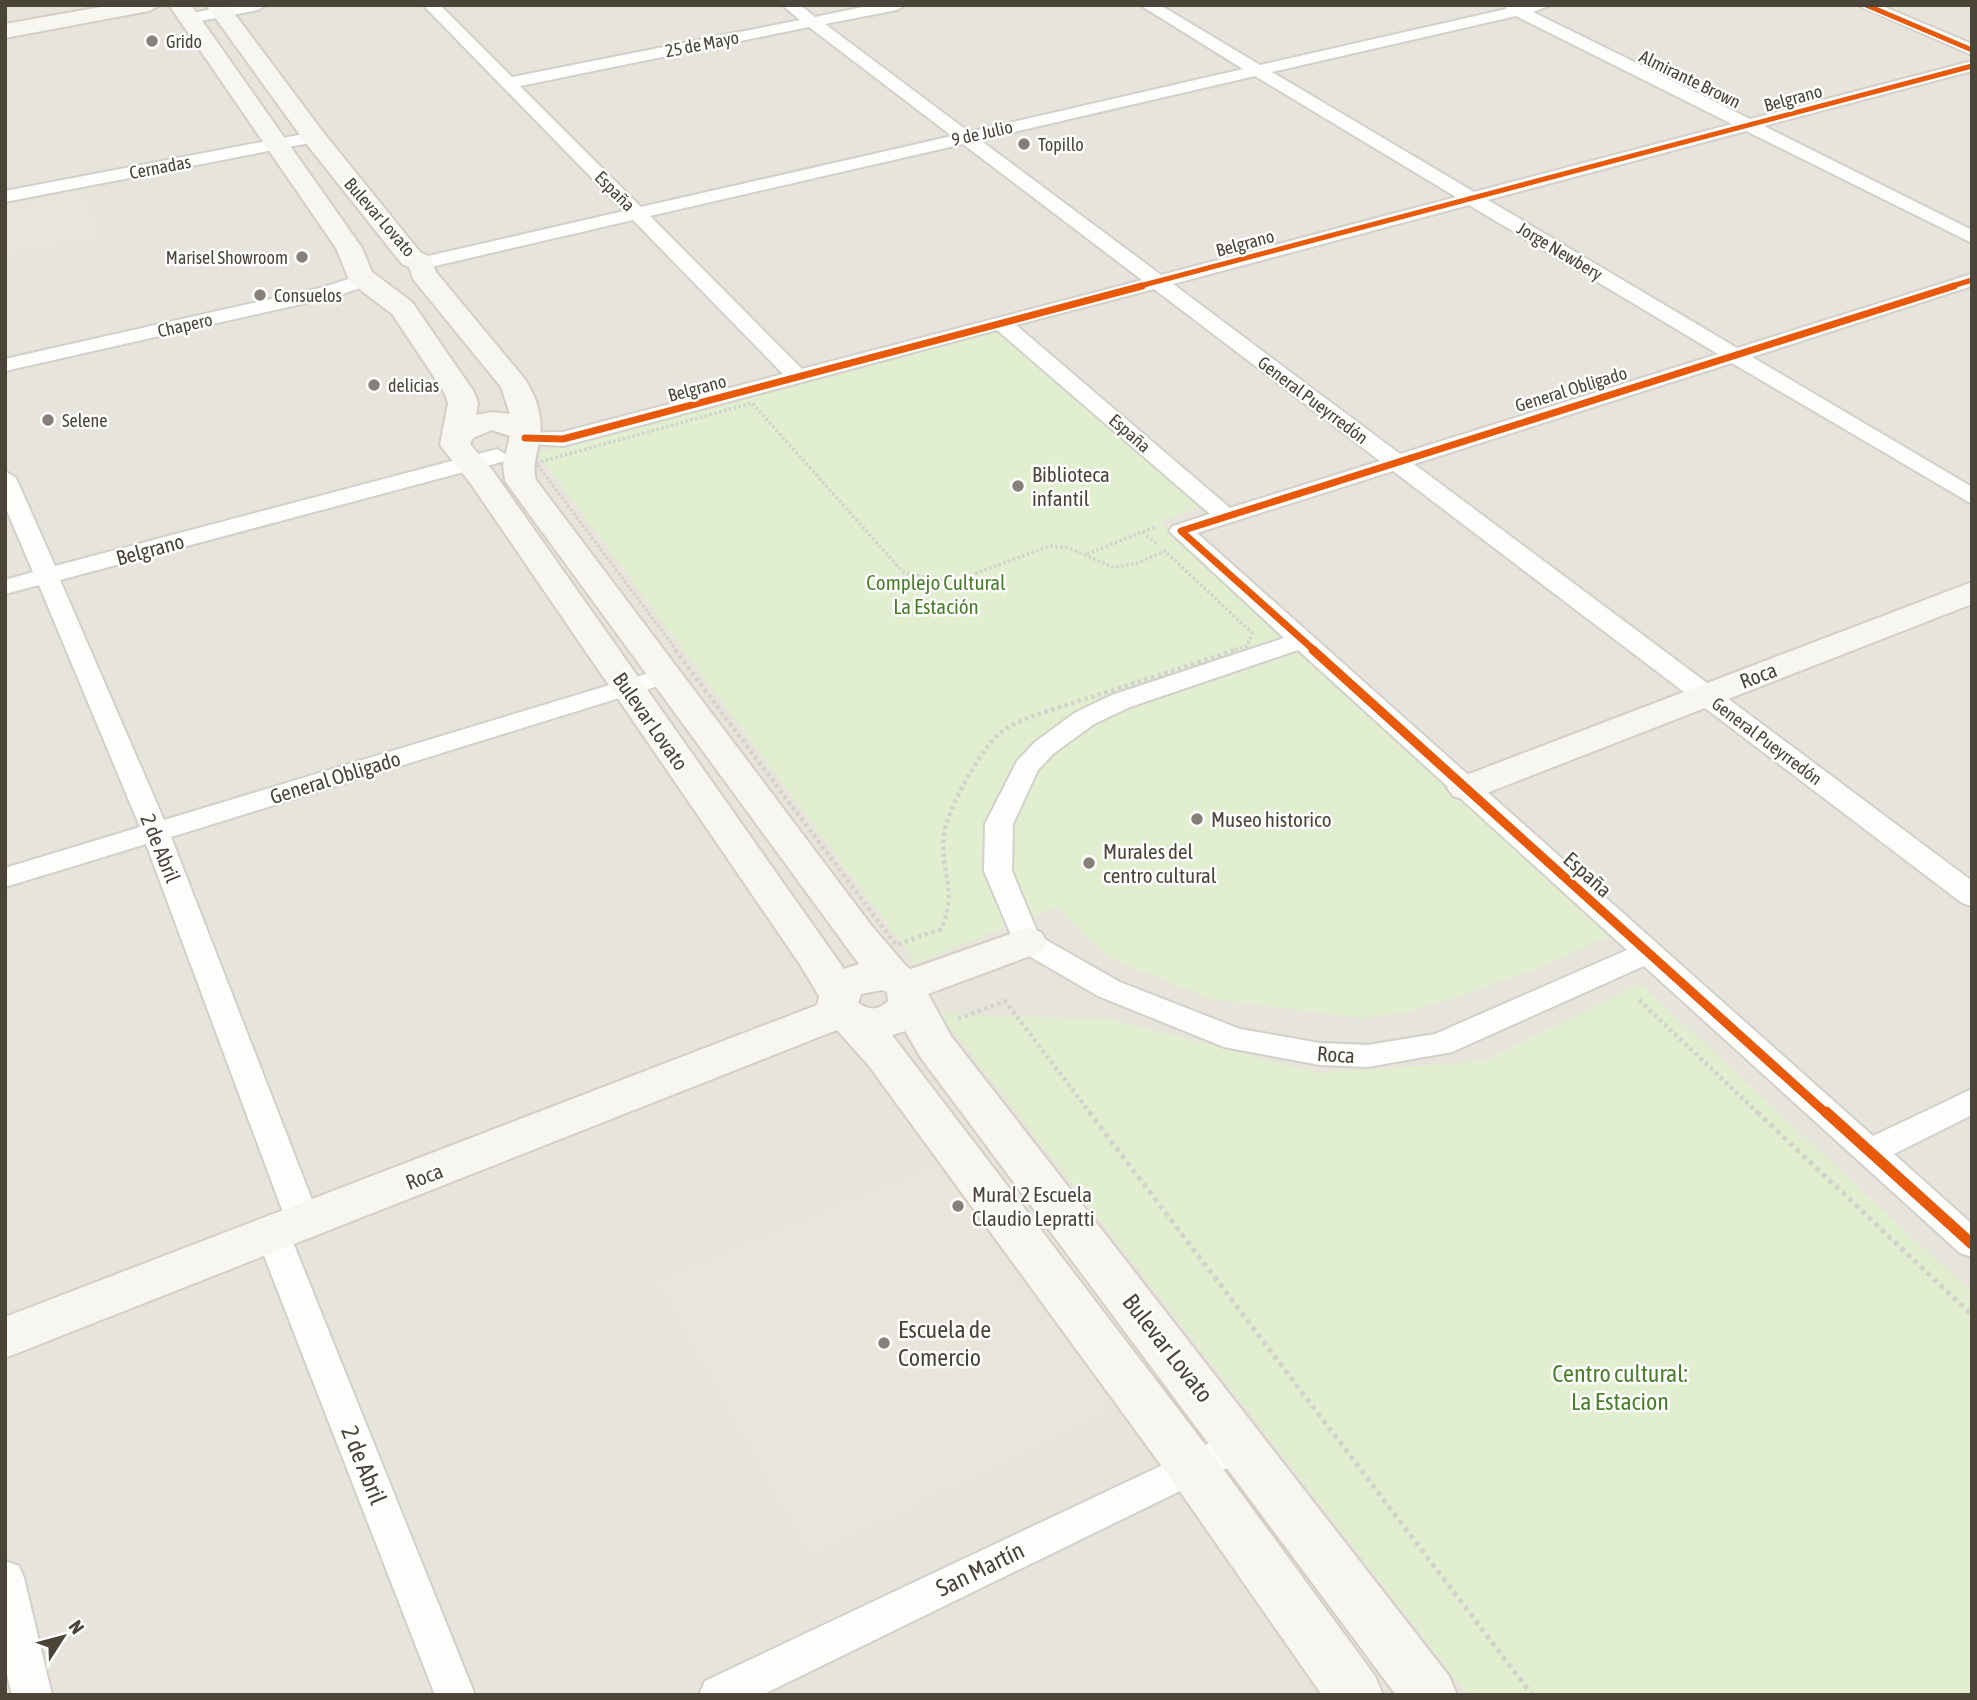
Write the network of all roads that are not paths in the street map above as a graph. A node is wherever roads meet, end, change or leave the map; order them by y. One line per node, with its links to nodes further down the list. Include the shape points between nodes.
1 (149, 5): 13 (main road)
2 (258, 5): 9 (street)
3 (431, 5): 17 (street, España)
4 (790, 5): 12 (street, General Pueyrredón)
5 (897, 5): 12 (street, 25 de Mayo)
6 (1147, 5): 16 (street, Jorge Newbery)
7 (1543, 5): 10 (street, 9 de Julio)
8 (1866, 5): 14 (street)
9 (219, 8): 11 (street); 19 (main road, Bulevar Lovato)
10 (1513, 8): 16 (street, 9 de Julio); 18 (street, Almirante Brown)
11 (185, 11): 21 (main road, Bulevar Lovato)
12 (813, 22): 17 (street, 25 de Mayo); 20 (street, General Pueyrredón)
13 (5, 30)
14 (1972, 50)
15 (1972, 66): 18 (street, Belgrano)
16 (1256, 71): 20 (street, 9 de Julio); 23 (street, Jorge Newbery)
17 (508, 83): 24 (street, España)
18 (1750, 125): 23 (street, Belgrano); 25 (street, Almirante Brown)
19 (314, 137): 21 (street, Cernadas); 26 (main road, Bulevar Lovato)
20 (964, 138): 24 (street, 9 de Julio); 29 (street, General Pueyrredón)
21 (278, 144): 22 (street, Cernadas); 27 (main road, Bulevar Lovato)
22 (5, 198)
23 (1473, 199): 29 (street, Belgrano); 31 (street, Jorge Newbery)
24 (637, 213): 26 (street, 9 de Julio); 33 (street, España)
25 (1972, 237)
26 (419, 265): 27 (main road, 9 de Julio, via 400,284); 34 (main road, Bulevar Lovato, via 514,384 525,413)
27 (365, 278): 32 (street, Chapero, via 330,292); 34 (main road, Bulevar Lovato, via 402,308)
28 (1972, 281): 31 (street, General Obligado)
29 (1158, 283): 30 (street, Belgrano); 35 (street, General Pueyrredón)
30 (1003, 324): 33 (street, Belgrano); 38 (street, España)
31 (1733, 355): 35 (street, General Obligado); 37 (street, Jorge Newbery)
32 (5, 365)
33 (798, 377): 34 (street, Belgrano, via 563,439)
34 (494, 445): 40 (street, Belgrano); 44 (main road, Bulevar Lovato); 44 (main road, Bulevar Lovato, via 518,474)
35 (1394, 461): 38 (street, General Obligado); 45 (street, General Pueyrredón)
36 (5, 478): 40 (street, 2 de Abril)
37 (1972, 497)
38 (1226, 516): 39 (street, General Obligado)
39 (1175, 526): 43 (street, España)
40 (47, 576): 41 (street, Belgrano); 47 (street, 2 de Abril)
41 (5, 587)
42 (1972, 592): 45 (main road, Roca)
43 (1302, 640): 46 (street, España); 50 (street, via 1121,701 1084,718 1026,767 999,824 998,871)
44 (646, 682): 47 (street, General Obligado); 52 (main road, Bulevar Lovato); 53 (main road, Bulevar Lovato)
45 (1706, 695): 46 (main road, Roca); 49 (street, General Pueyrredón)
46 (1466, 788): 51 (street, España)
47 (155, 831): 48 (street, General Obligado); 56 (street, 2 de Abril)
48 (5, 878)
49 (1972, 896)
50 (1027, 942): 51 (street, Roca, via 1109,989 1236,1039 1320,1054 1368,1056 1441,1044); 52 (main road, Roca)
51 (1648, 952): 55 (street, España)
52 (902, 988): 53 (main road, Roca, via 899,1016 890,1021 868,1025); 59 (main road, Bulevar Lovato, via 936,1047)
53 (845, 1009): 56 (main road, Roca); 60 (main road, Bulevar Lovato)
54 (1972, 1101): 55 (street)
55 (1870, 1153): 57 (street, España)
56 (288, 1229): 58 (main road, Roca); 63 (street, 2 de Abril)
57 (1972, 1244)
58 (5, 1338)
59 (1241, 1444): 60 (street, San Martín); 66 (main road, Bulevar Lovato)
60 (1192, 1467): 64 (street, San Martín); 65 (main road, Bulevar Lovato)
61 (5, 1578): 62 (street)
62 (32, 1695)
63 (455, 1695)
64 (719, 1695)
65 (1354, 1695)
66 (1429, 1695)

